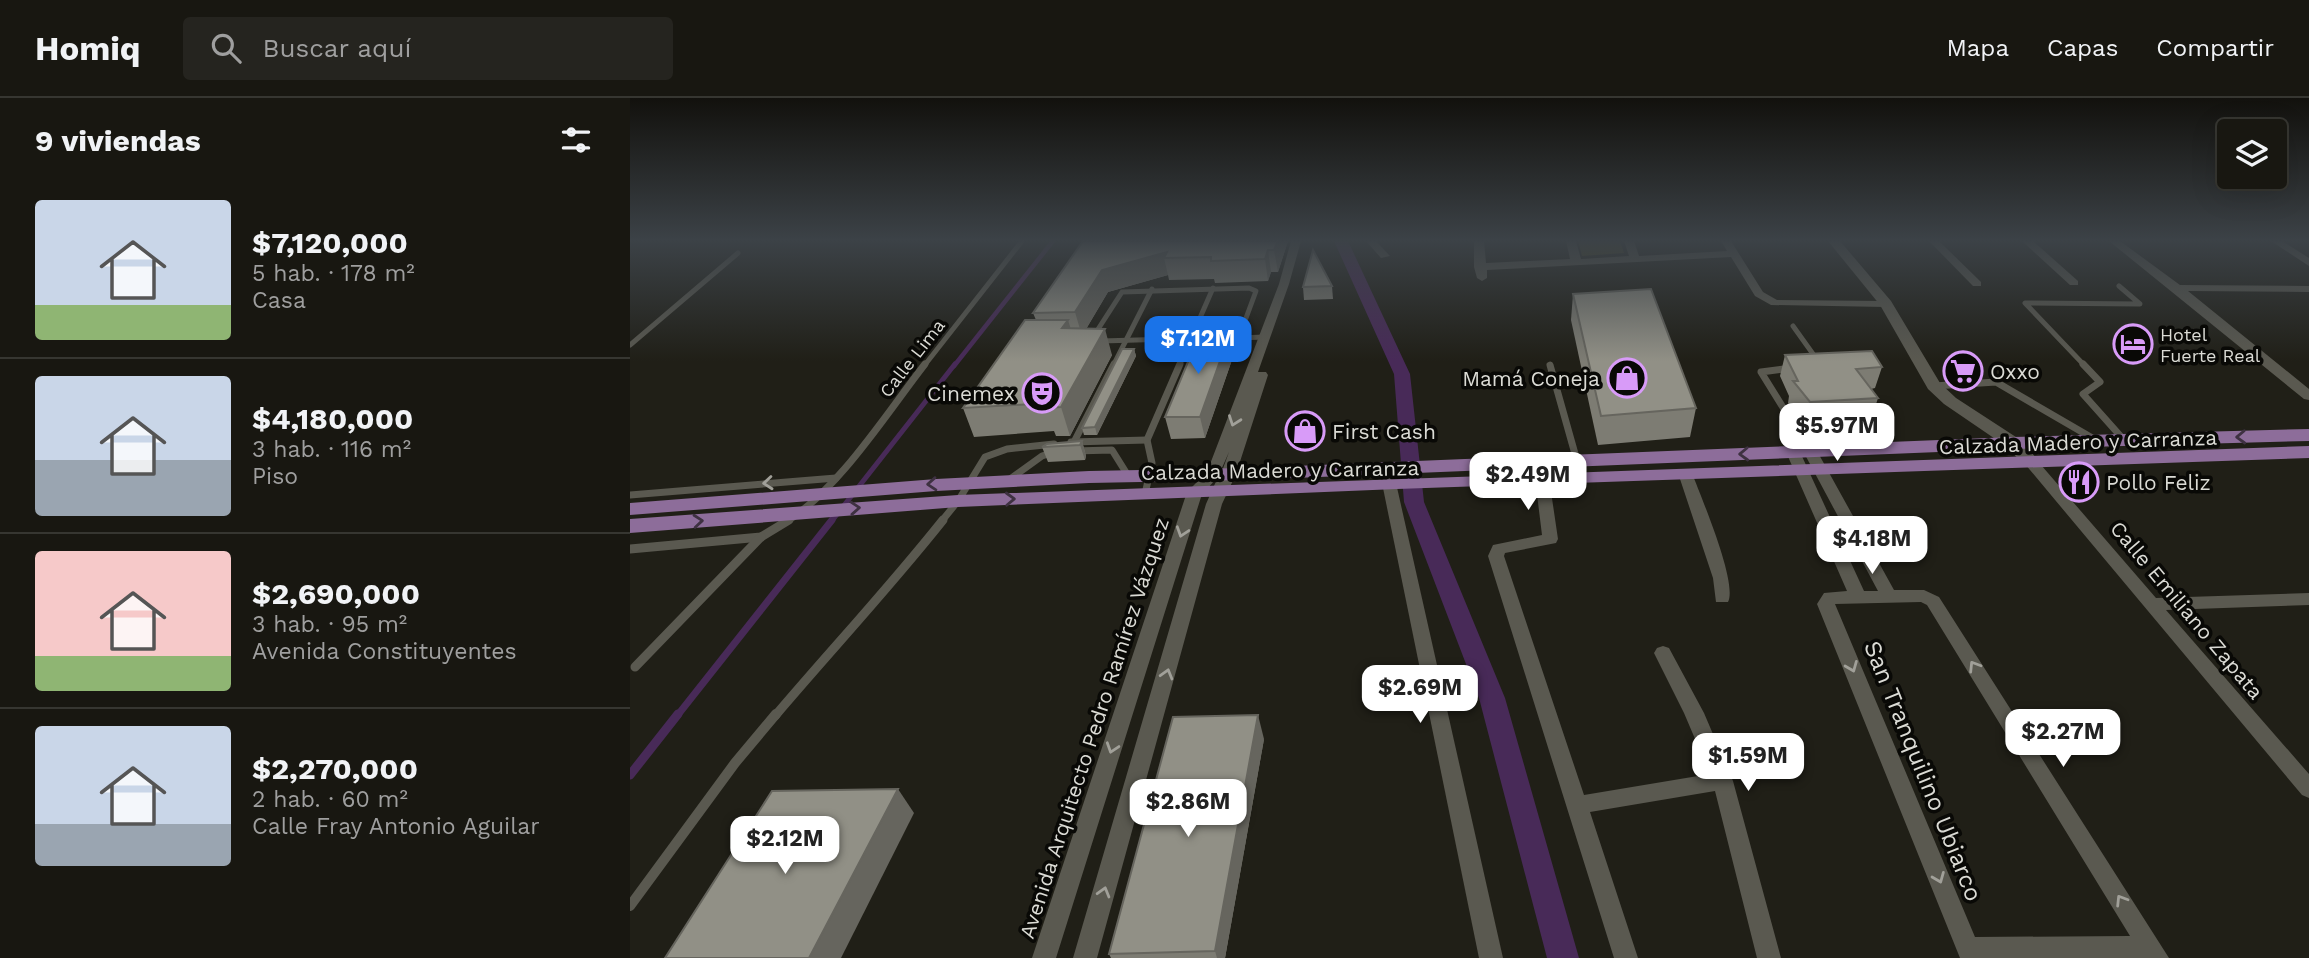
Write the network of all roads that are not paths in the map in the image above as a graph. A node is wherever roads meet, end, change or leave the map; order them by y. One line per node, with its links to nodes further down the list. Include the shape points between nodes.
1 (705, 281): 24 (lane)
2 (990, 281): 50 (lane, Calle Lima)
3 (1283, 281): 18 (street)
4 (1291, 281): 45 (street)
5 (1751, 281): 15 (street)
6 (1867, 281): 16 (street)
7 (1974, 281): 9 (street)
8 (2168, 281): 12 (street)
9 (1977, 284)
10 (2119, 286): 32 (lane, via 2140,304 2025,303 2100,382 2082,394)
11 (1213, 288): 13 (lane); 21 (lane, via 1256,291); 22 (lane)
12 (2177, 288): 14 (street); 29 (street)
13 (1152, 289): 23 (lane); 23 (lane, via 1119,295 1090,341)
14 (2309, 289)
15 (1762, 298): 16 (street); 16 (street, via 1775,303)
16 (1883, 300): 28 (street)
17 (1793, 326): 26 (lane, via 1819,361)
18 (1265, 337): 21 (lane); 45 (street, one-way to 45)
19 (1215, 338): 22 (lane)
20 (1227, 338): 21 (lane)
21 (1240, 338)
22 (1191, 339): 23 (lane); 31 (lane)
23 (1126, 340): 34 (lane)
24 (630, 345)
25 (1550, 365): 38 (lane)
26 (1813, 367)
27 (1799, 368): 37 (lane, via 1761,372)
28 (1934, 386): 33 (lane, via 1996,382); 35 (street)
29 (2309, 397)
30 (2309, 435): 32 (main road, Calzada Madero y Carranza, one-way to 32)
31 (1147, 440): 34 (lane); 47 (lane, via 1152,463)
32 (2124, 440): 33 (main road, Calzada Madero y Carranza)
33 (2096, 441): 35 (main road, Calzada Madero y Carranza)
34 (1074, 442): 46 (lane, via 996,451 985,457)
35 (2013, 443): 37 (main road, Calzada Madero y Carranza); 39 (street)
36 (2309, 452): 39 (main road, Calzada Madero y Carranza)
37 (1806, 460): 39 (main road, Calzada Madero y Carranza); 40 (main road, Calzada Madero y Carranza, one-way to 40); 42 (main road, Calzada Madero y Carranza); 56 (street); 57 (street)
38 (1577, 461): 40 (main road, Calzada Madero y Carranza); 41 (main road, Calzada Madero y Carranza)
39 (2030, 461): 60 (street, Calle Emiliano Zapata)
40 (1638, 467): 42 (main road, Calzada Madero y Carranza); 44 (main road, Calzada Madero y Carranza)
41 (1478, 472): 43 (main road, Calzada Madero y Carranza); 44 (main road, Calzada Madero y Carranza)
42 (1685, 473): 58 (street, via 1721,578)
43 (1393, 478): 45 (main road, Calzada Madero y Carranza); 73 (street)
44 (1542, 478): 67 (street, via 1550,540 1499,549 1496,556)
45 (1221, 480): 47 (main road, Calzada Madero y Carranza); 48 (main road, Calzada Madero y Carranza); 64 (street, one-way to 45)
46 (972, 481): 47 (main road, Calzada Madero y Carranza, via 1127,474); 50 (main road, Calzada Madero y Carranza, one-way to 50); 51 (lane)
47 (1147, 484): 48 (main road, Calzada Madero y Carranza); 51 (main road, Calzada Madero y Carranza, one-way to 47)
48 (1195, 492): 63 (street, Avenida Arquitecto Pedro Ramírez Vázquez, one-way to 63)
49 (630, 495): 50 (lane, one-way to 49)
50 (822, 497): 51 (main road, Calzada Madero y Carranza, one-way to 51, via 893,505); 52 (main road, Calzada Madero y Carranza); 53 (main road, Calzada Madero y Carranza, one-way to 50); 54 (lane)
51 (958, 501): 68 (lane, via 883,595 735,763)
52 (630, 509)
53 (630, 526)
54 (761, 537): 55 (lane); 62 (lane)
55 (630, 549)
56 (1858, 596): 57 (street); 70 (street, San Tranquilino Ubiarco, one-way to 70, via 1830,597 1826,604)
57 (1889, 596): 69 (street, one-way to 57, via 1933,601 1924,596)
58 (1722, 597)
59 (2309, 599): 60 (street)
60 (2152, 604): 66 (street, Calle Emiliano Zapata)
61 (1663, 653): 65 (street)
62 (635, 667)
63 (1125, 707): 64 (street); 71 (street, Avenida Arquitecto Pedro Ramírez Vázquez, one-way to 71)
64 (1157, 707): 72 (street, one-way to 64)
65 (1723, 781): 67 (street); 75 (street)
66 (2309, 789)
67 (1577, 804): 74 (street)
68 (630, 905)
69 (2154, 953): 70 (street)
70 (1970, 954)
71 (1044, 958)
72 (1085, 958)
73 (1492, 958)
74 (1626, 958)
75 (1769, 958)

